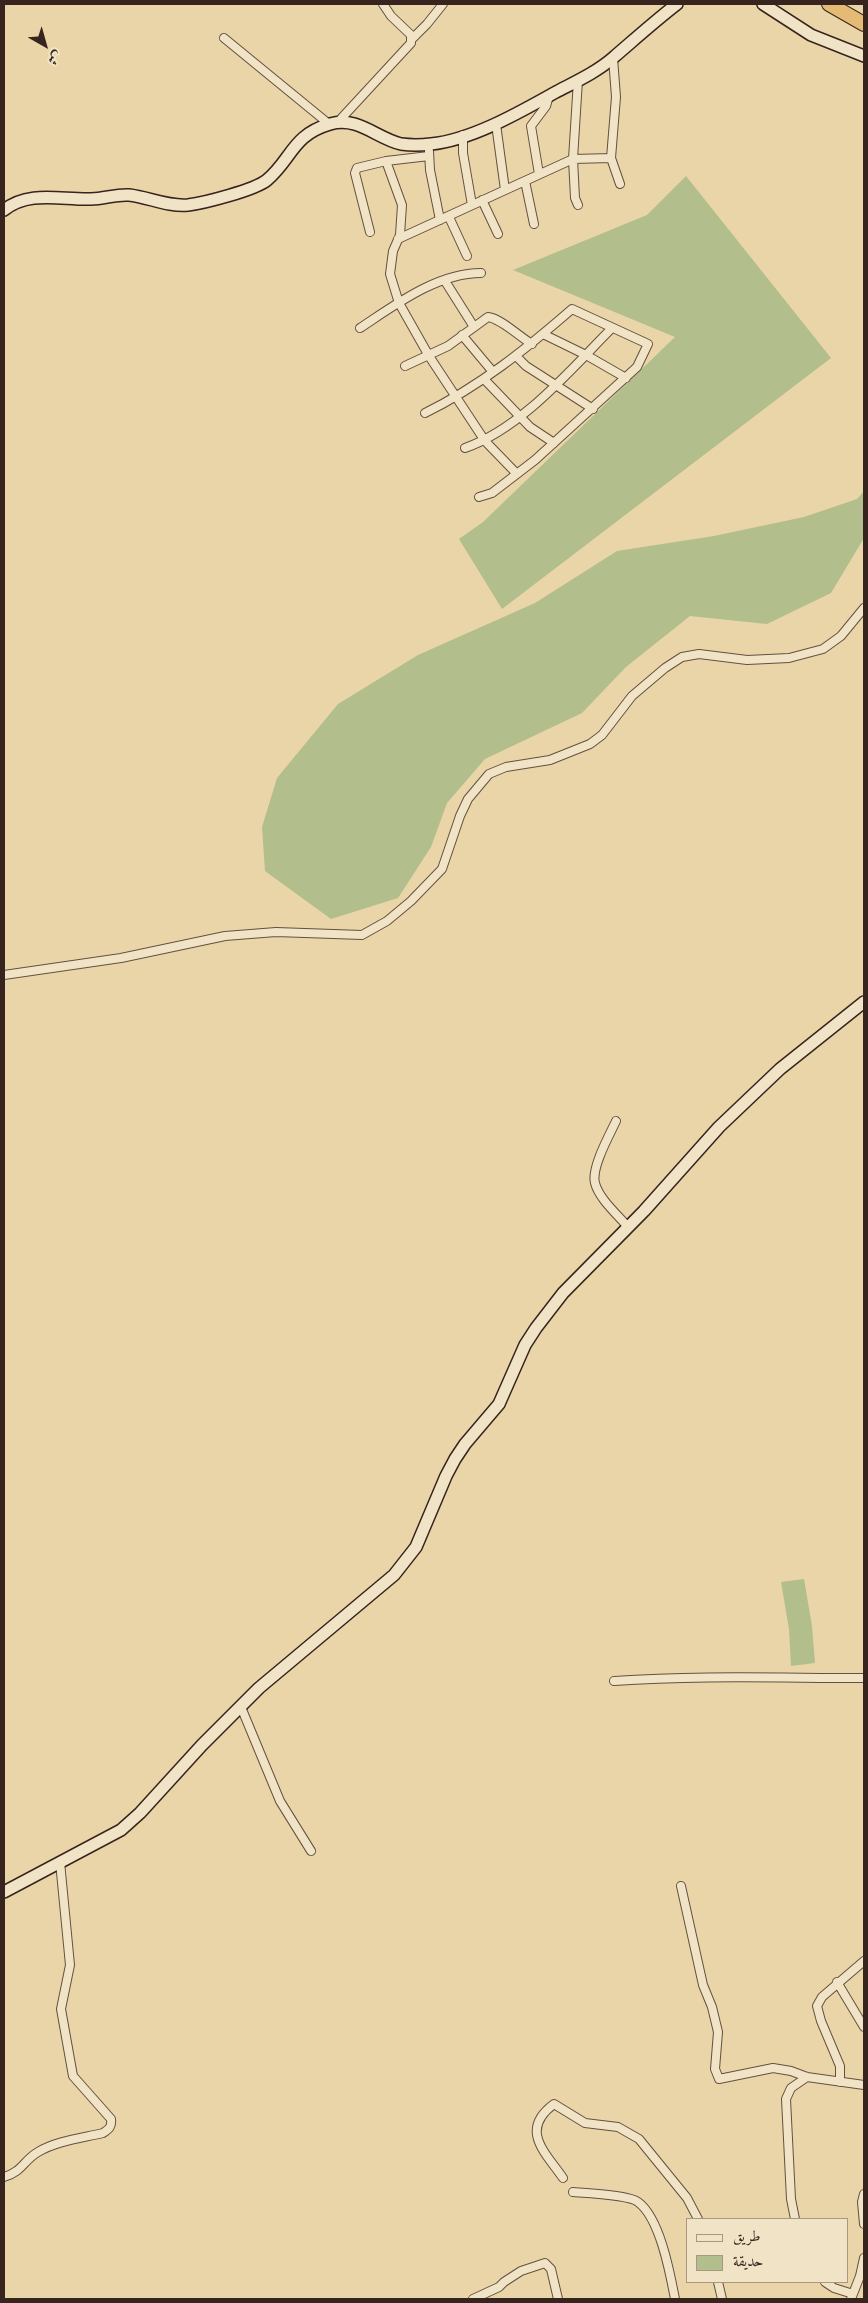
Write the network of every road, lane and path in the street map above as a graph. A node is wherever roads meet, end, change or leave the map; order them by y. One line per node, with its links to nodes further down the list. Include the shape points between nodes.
1 (383, 4): 8 (street)
2 (443, 4): 8 (street)
3 (677, 4): 10 (street, via 648,25)
4 (763, 4): 9 (street, via 811,35)
5 (829, 4): 6 (highway)
6 (864, 24)
7 (224, 38): 13 (street, via 273,80)
8 (412, 39): 13 (street)
9 (864, 56)
10 (613, 58): 11 (street); 17 (street, via 616,97)
11 (578, 80): 12 (street); 18 (street)
12 (549, 96): 14 (street); 20 (street, via 546,106 531,126)
13 (333, 123): 16 (street, via 361,125 401,144); 27 (street, via 312,130 300,140 266,182 233,194 188,205 127,195 78,200 30,198 20,199)
14 (496, 124): 15 (street); 23 (street)
15 (463, 135): 16 (street); 25 (street)
16 (430, 150): 19 (street); 29 (street)
17 (611, 158): 18 (street); 22 (street)
18 (573, 159): 20 (street); 26 (street)
19 (386, 161): 31 (street, via 364,165 355,173); 33 (street, via 402,205)
20 (539, 174): 21 (street)
21 (525, 181): 23 (street); 30 (street)
22 (620, 184)
23 (504, 190): 24 (street)
24 (482, 200): 25 (street); 32 (street)
25 (472, 205): 28 (street)
26 (578, 205)
27 (4, 210)
28 (448, 216): 29 (street); 34 (street)
29 (440, 220): 33 (street)
30 (534, 224)
31 (370, 232)
32 (498, 234)
33 (398, 239): 37 (street, via 390,262 390,274)
34 (467, 256)
35 (481, 273): 36 (street)
36 (445, 281): 37 (street); 38 (street)
37 (399, 303): 39 (street); 45 (street)
38 (474, 327): 42 (street); 43 (street, via 488,317 498,319)
39 (360, 328)
40 (612, 328): 41 (street, via 572,309); 44 (street); 49 (street, via 648,344 637,367)
41 (543, 334): 43 (street); 44 (street)
42 (462, 335): 45 (street); 48 (street)
43 (532, 344): 46 (street)
44 (586, 355): 49 (street); 51 (street)
45 (430, 356): 47 (street); 52 (street)
46 (516, 356): 48 (street); 51 (street)
47 (405, 366)
48 (493, 372): 50 (street)
49 (626, 378): 53 (street)
50 (484, 379): 52 (street); 55 (street)
51 (556, 384): 53 (street); 55 (street)
52 (458, 397): 54 (street); 56 (street)
53 (593, 408): 57 (street)
54 (425, 413)
55 (520, 416): 56 (street); 57 (street)
56 (485, 441): 58 (street); 59 (street)
57 (554, 443): 59 (street)
58 (465, 448)
59 (517, 474): 60 (street, via 492,493)
60 (479, 497)
61 (864, 608): 62 (street, via 841,636 823,649 789,658 747,660 700,654 682,658 664,668 632,696 602,736 590,744 550,760 506,767 489,774 473,792 460,816 442,869 387,921 362,935 276,932 224,936 113,960)
62 (4, 975)
63 (864, 1002): 65 (street, via 780,1069 719,1128)
64 (616, 1121): 65 (street, via 597,1165 595,1184)
65 (628, 1227): 68 (street, via 563,1293 536,1328 499,1404 455,1459 424,1532 407,1561)
66 (864, 1678): 67 (street, via 740,1676)
67 (614, 1681)
68 (240, 1707): 69 (street, via 280,1801); 70 (street, via 131,1822 108,1838)
69 (311, 1851)
70 (60, 1862): 72 (street); 79 (street, via 70,1965 61,2009 73,2076 112,2124 103,2133 50,2146 38,2152 18,2171)
71 (681, 1886): 76 (street, via 703,1985 718,2032 715,2069 719,2080 773,2068)
72 (4, 1892)
73 (864, 1960): 74 (street)
74 (837, 1982): 75 (street); 77 (street, via 817,2006 840,2066)
75 (864, 2026)
76 (807, 2077): 77 (street); 84 (street, via 791,2088 786,2099)
77 (840, 2082): 78 (street)
78 (864, 2085)
79 (4, 2177)
80 (563, 2178): 83 (street, via 536,2140 537,2126 545,2110 554,2104 585,2123 618,2127 639,2139 687,2198)
81 (573, 2192): 92 (street, via 629,2197 638,2202 658,2234)
82 (864, 2194): 85 (street)
83 (697, 2218)
84 (795, 2218)
85 (864, 2224)
86 (864, 2258): 89 (street)
87 (718, 2283): 93 (street)
88 (826, 2283): 89 (street)
89 (852, 2296)
90 (473, 2299): 91 (street, via 499,2287 521,2271 545,2263 551,2269)
91 (558, 2299)
92 (675, 2299)
93 (722, 2299)

